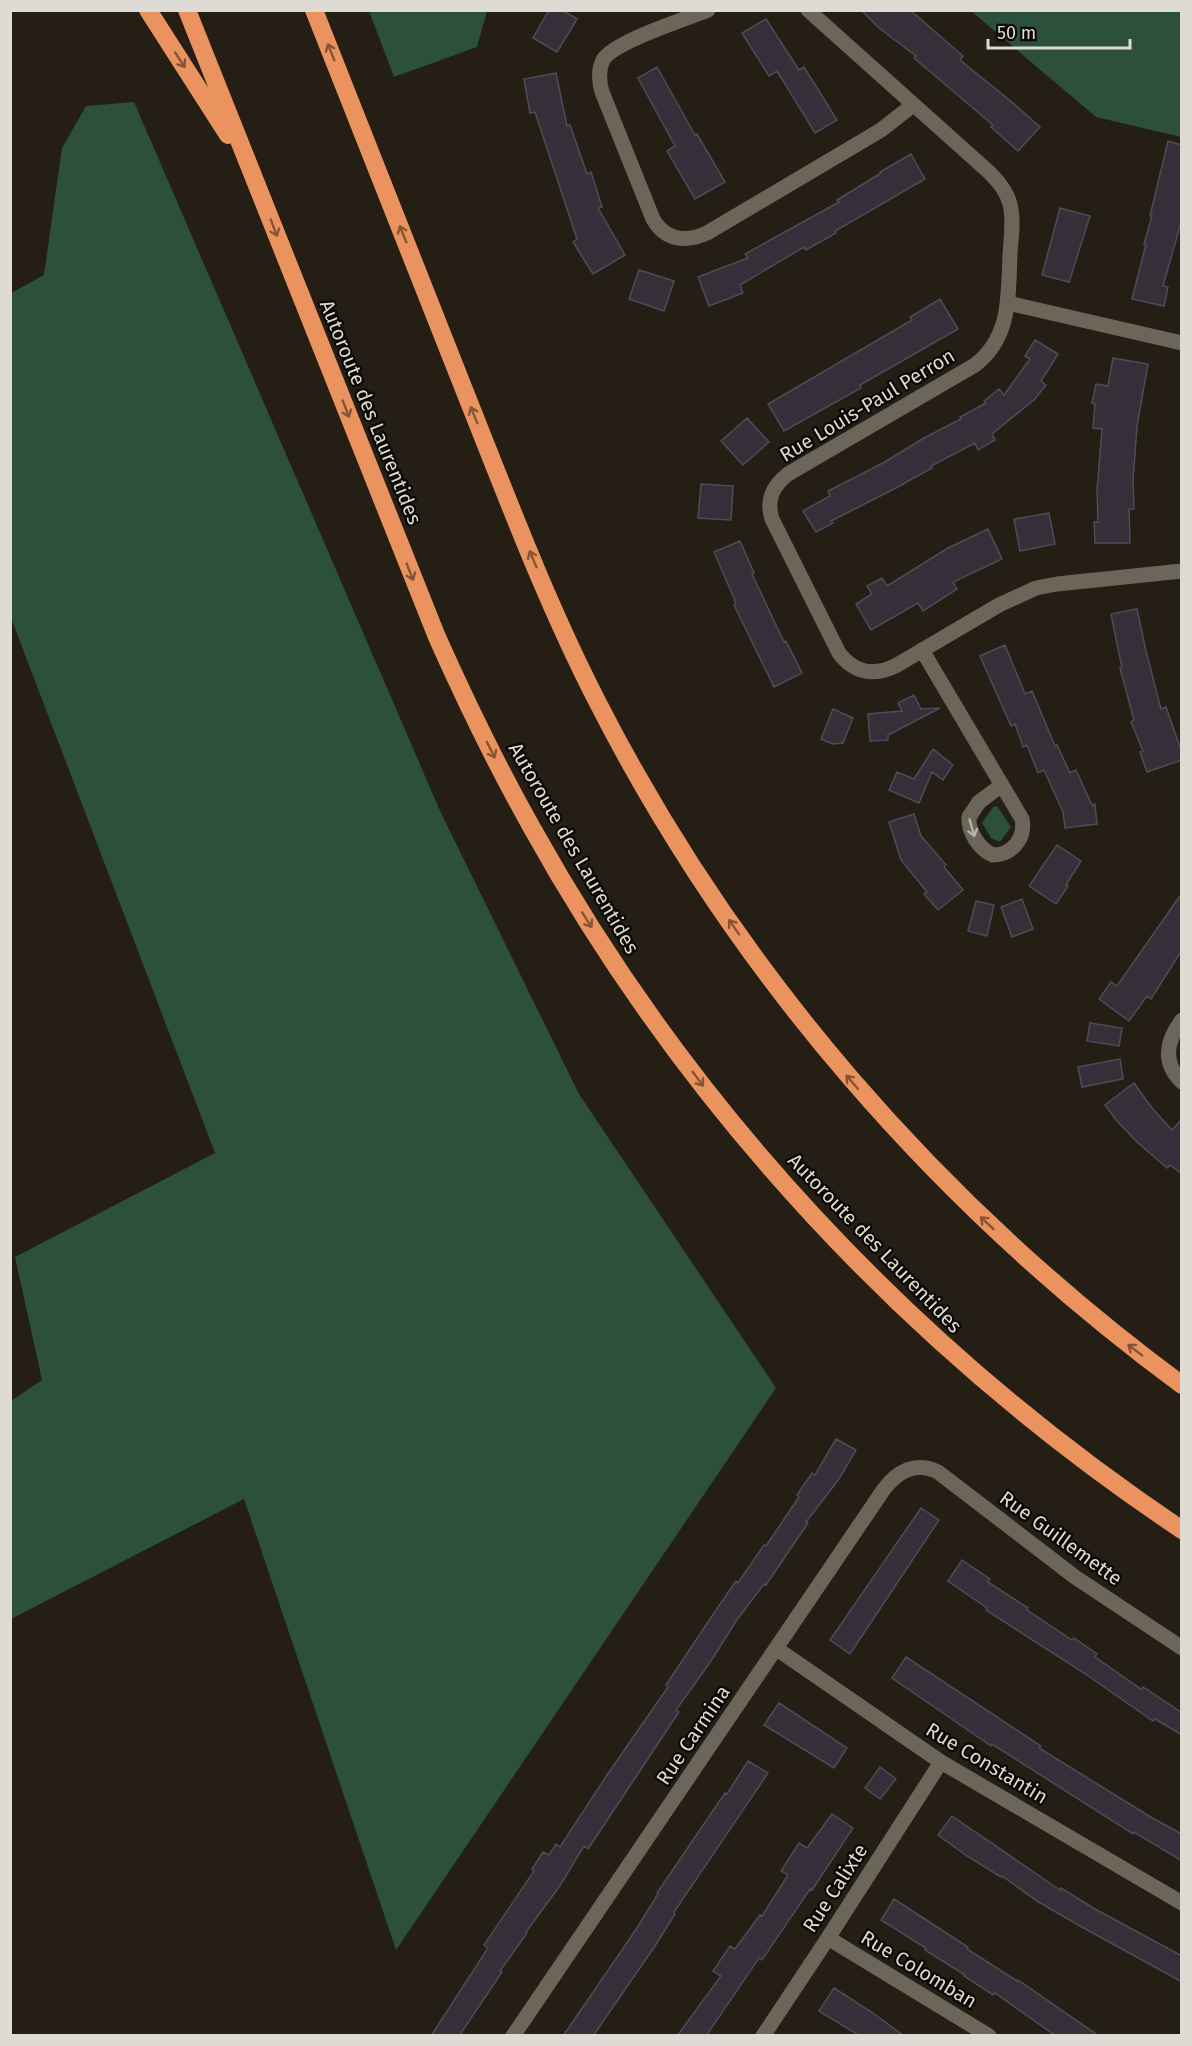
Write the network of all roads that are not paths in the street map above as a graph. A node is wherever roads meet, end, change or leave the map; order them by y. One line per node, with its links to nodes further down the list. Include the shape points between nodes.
1 (148, 10): 7 (highway, one-way to 7)
2 (187, 10): 7 (highway, Autoroute des Laurentides)
3 (314, 10): 15 (highway, one-way to 3, via 1052,1283 904,1140 798,1015 682,850 609,724 555,613)
4 (708, 10): 6 (street, via 617,47 603,60 599,72 602,92 652,219 666,235 686,239 707,233 881,130)
5 (808, 10): 6 (street, Rue Louis-Paul Perron)
6 (913, 105): 8 (street, Rue Louis-Paul Perron, via 990,173 1007,196 1012,217)
7 (253, 173): 17 (highway, Autoroute des Laurentides, one-way to 17, via 388,518 461,688 533,830 634,993 758,1154 896,1302 1005,1400)
8 (1008, 303): 9 (street); 11 (street, Rue Louis-Paul Perron, via 1000,335 983,359 788,474 771,494 774,525 839,653 849,665 862,671 882,671)
9 (1182, 343)
10 (1182, 571): 11 (street, Rue Louis-Paul Perron, via 1036,588 1012,597)
11 (922, 650): 12 (street)
12 (1002, 785): 12 (street, one-way to 12, via 985,796 969,817 972,834 993,855 1007,852 1024,829 1020,814)
13 (1182, 1020): 14 (street, via 1168,1050 1172,1070)
14 (1182, 1082)
15 (1182, 1385)
16 (914, 1467): 18 (street, Rue Guillemette, via 933,1469 944,1476 1076,1576); 19 (street, Rue Carmina, via 888,1484)
17 (1182, 1530)
18 (1182, 1648)
19 (777, 1649): 20 (street, Rue Constantin); 23 (street, Rue Carmina)
20 (941, 1762): 21 (street, Rue Constantin); 22 (street, Rue Calixte)
21 (1182, 1903)
22 (828, 1938): 24 (street, Rue Calixte); 25 (street, Rue Colomban)
23 (513, 2036)
24 (763, 2036)
25 (989, 2036)

